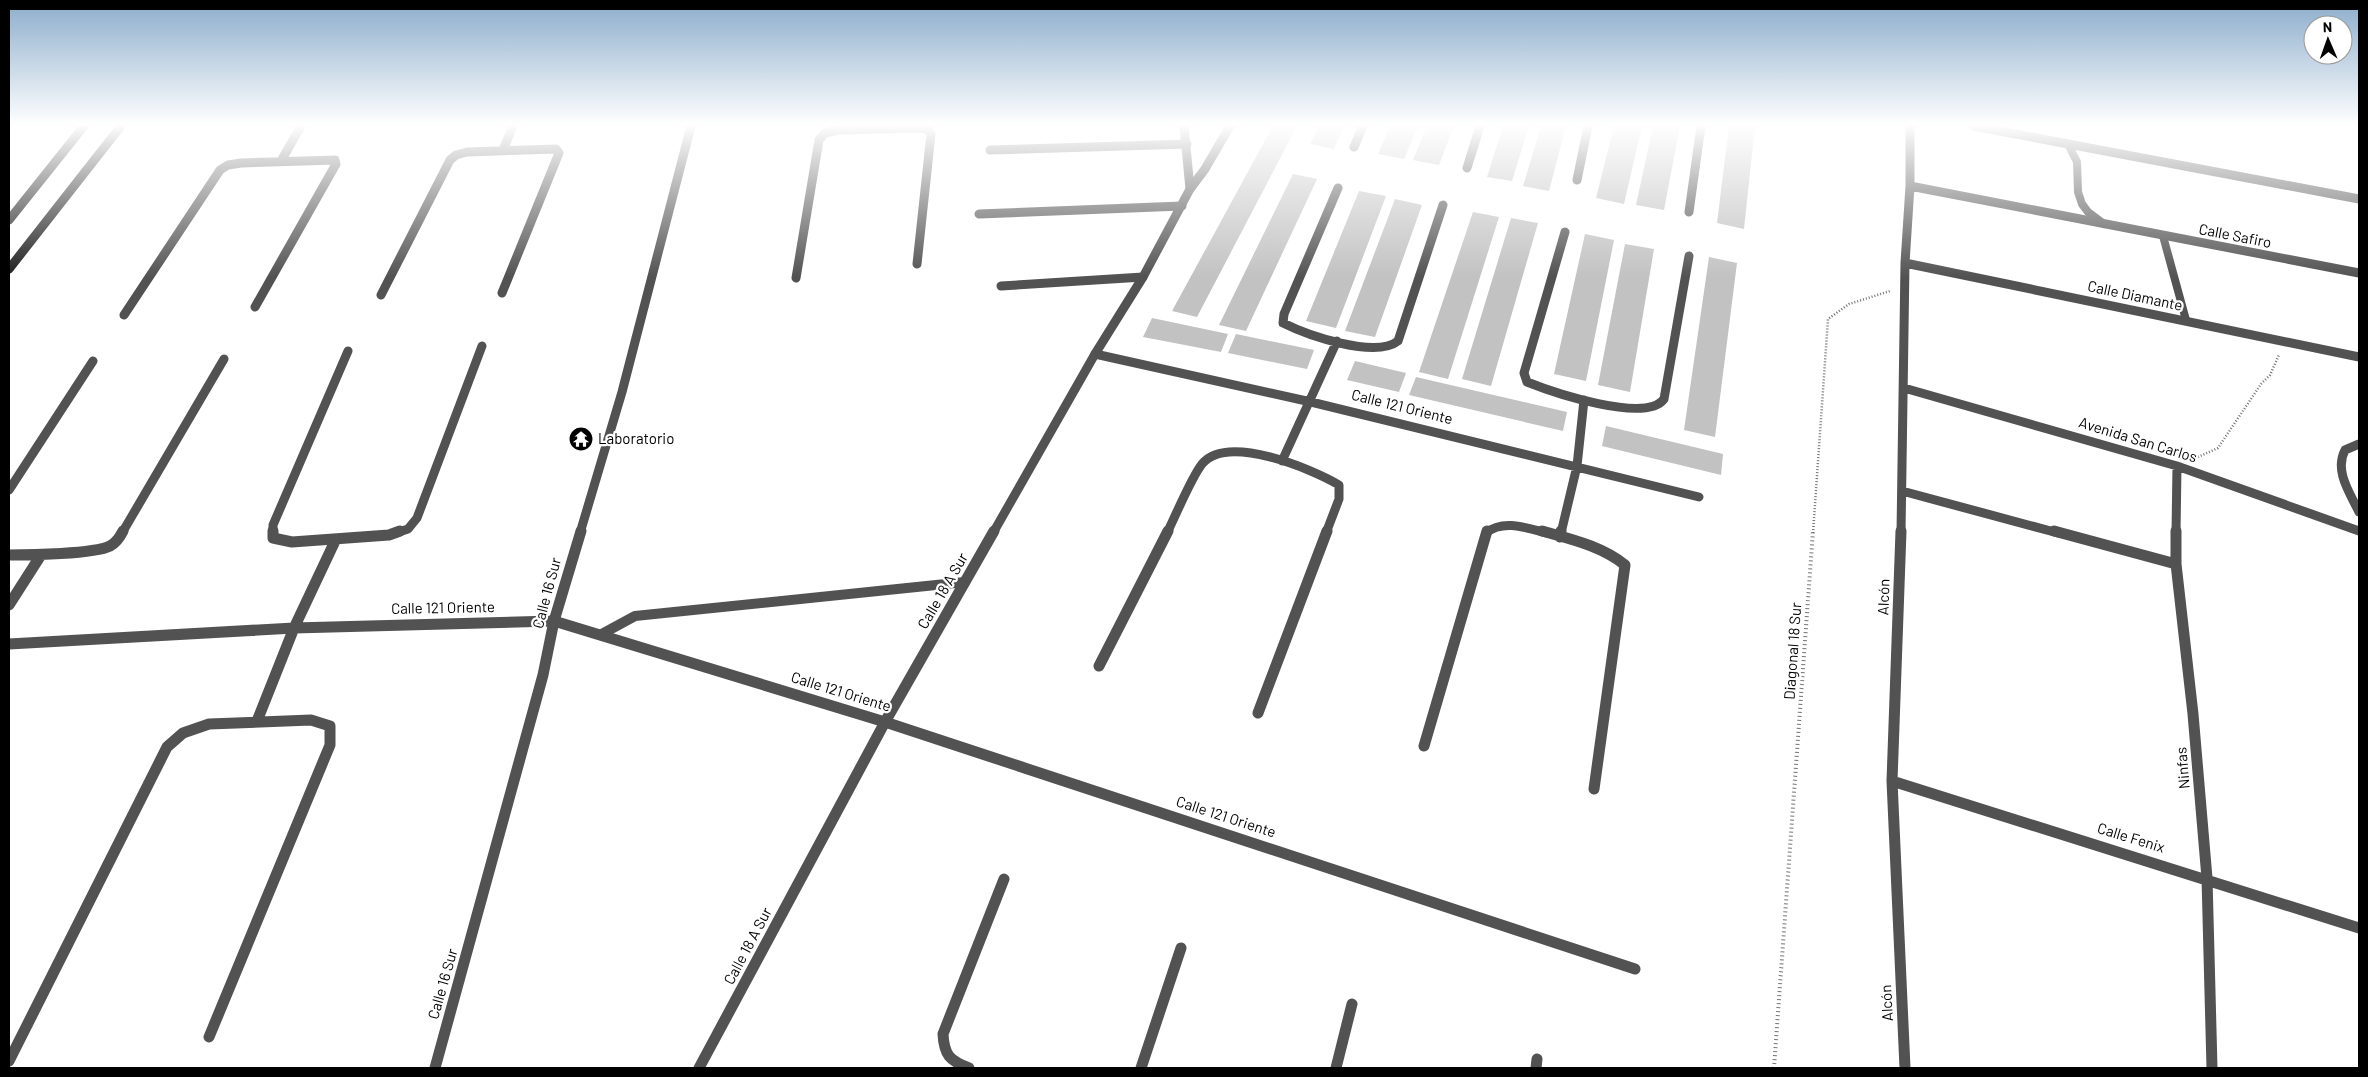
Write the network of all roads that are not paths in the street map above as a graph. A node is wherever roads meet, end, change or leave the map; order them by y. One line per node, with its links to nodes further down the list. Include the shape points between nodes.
1 (44, 176): 26 (main road)
2 (81, 176): 33 (main road)
3 (216, 176): 41 (street)
4 (329, 176): 40 (street)
5 (442, 176): 39 (street)
6 (550, 176): 38 (street)
7 (678, 176): 69 (street, Calle 16 Sur, via 622,392)
8 (814, 176): 36 (street)
9 (926, 176): 32 (street)
10 (1189, 176): 20 (street, Calle 18 A Sur)
11 (1200, 176): 20 (street)
12 (1578, 176): 17 (street)
13 (1694, 176): 24 (street)
14 (1910, 176): 18 (street, Alcón)
15 (2077, 176): 27 (lane, via 2082,204)
16 (2239, 176): 21 (street)
17 (1577, 180)
18 (1910, 186): 27 (street, Calle Safiro); 31 (street, Alcón)
19 (1338, 188): 43 (street, via 1283,323 1294,330)
20 (1190, 189): 23 (street, Calle 18 A Sur)
21 (2359, 199)
22 (1443, 205): 43 (street, via 1398,341 1390,347 1374,348)
23 (1182, 206): 25 (street); 35 (street, Calle 18 A Sur)
24 (1689, 212)
25 (979, 214)
26 (9, 220)
27 (2105, 224): 29 (street, Calle Safiro)
28 (1565, 232): 51 (street, via 1524,373 1527,382 1533,385)
29 (2163, 236): 34 (street, Calle Safiro); 42 (lane)
30 (1689, 256): 51 (street, via 1664,399 1657,406 1640,408)
31 (1905, 263): 42 (street, Calle Diamante); 50 (street, Alcón)
32 (917, 264)
33 (9, 269)
34 (2359, 274)
35 (1143, 277): 37 (street); 46 (street, Calle 18 A Sur)
36 (796, 278)
37 (1001, 286)
38 (502, 293)
39 (381, 295)
40 (254, 307)
41 (124, 314)
42 (2186, 320): 47 (street, Calle Diamante)
43 (1337, 341): 52 (street)
44 (482, 346): 63 (street, via 417,518 408,529 389,535)
45 (348, 350): 63 (street, via 273,525 272,538 292,542)
46 (1095, 354): 52 (street, Calle 121 Oriente); 67 (street, Calle 18 A Sur)
47 (2359, 357)
48 (224, 358): 64 (street, via 119,538 110,546)
49 (93, 361): 57 (street)
50 (1904, 388): 56 (street, Avenida San Carlos); 58 (street, Alcón)
51 (1584, 400): 55 (street)
52 (1311, 402): 54 (street); 55 (street, Calle 121 Oriente)
53 (2359, 444): 60 (street, via 2346,449 2341,460 2342,476)
54 (1282, 461): 73 (street, via 1237,451 1216,454 1202,464); 74 (street, via 1326,476 1339,485 1339,499)
55 (1577, 466): 59 (street, Calle 121 Oriente); 62 (street)
56 (2177, 466): 61 (street, Avenida San Carlos); 66 (street, Ninfas)
57 (9, 490)
58 (1902, 491): 66 (street); 78 (street, Alcón)
59 (1699, 497)
60 (2359, 512)
61 (2359, 531)
62 (1560, 537): 77 (street, via 1507,525 1486,532); 79 (street, via 1610,554 1625,565)
63 (336, 539): 70 (street)
64 (41, 555): 65 (street); 68 (street)
65 (9, 556)
66 (2176, 564): 80 (street, Ninfas)
67 (965, 582): 71 (lane, via 635,616); 76 (street, Calle 18 A Sur)
68 (9, 604)
69 (554, 621): 70 (street, Calle 121 Oriente); 71 (street, Calle 121 Oriente); 88 (street, Calle 16 Sur, via 543,675)
70 (294, 628): 72 (street, Calle 121 Oriente); 75 (street)
71 (600, 635): 76 (street, Calle 121 Oriente)
72 (9, 644)
73 (1099, 666)
74 (1258, 713)
75 (257, 721): 86 (street, via 311,720 330,726 330,745); 87 (street, via 209,724 183,732 167,747)
76 (885, 722): 84 (street, Calle 121 Oriente); 89 (street, Calle 18 A Sur)
77 (1424, 746)
78 (1892, 781): 80 (street, Calle Fenix); 93 (street, Alcón)
79 (1594, 788)
80 (2207, 878): 82 (street, Calle Fenix); 94 (street, Ninfas)
81 (1004, 879): 90 (street, via 943,1034 943,1052 950,1061)
82 (2359, 928)
83 (1181, 948): 91 (street)
84 (1635, 969)
85 (1352, 1004): 92 (street)
86 (209, 1037)
87 (9, 1061)
88 (435, 1068)
89 (699, 1068)
90 (969, 1068)
91 (1141, 1068)
92 (1336, 1068)
93 (1905, 1068)
94 (2212, 1068)

